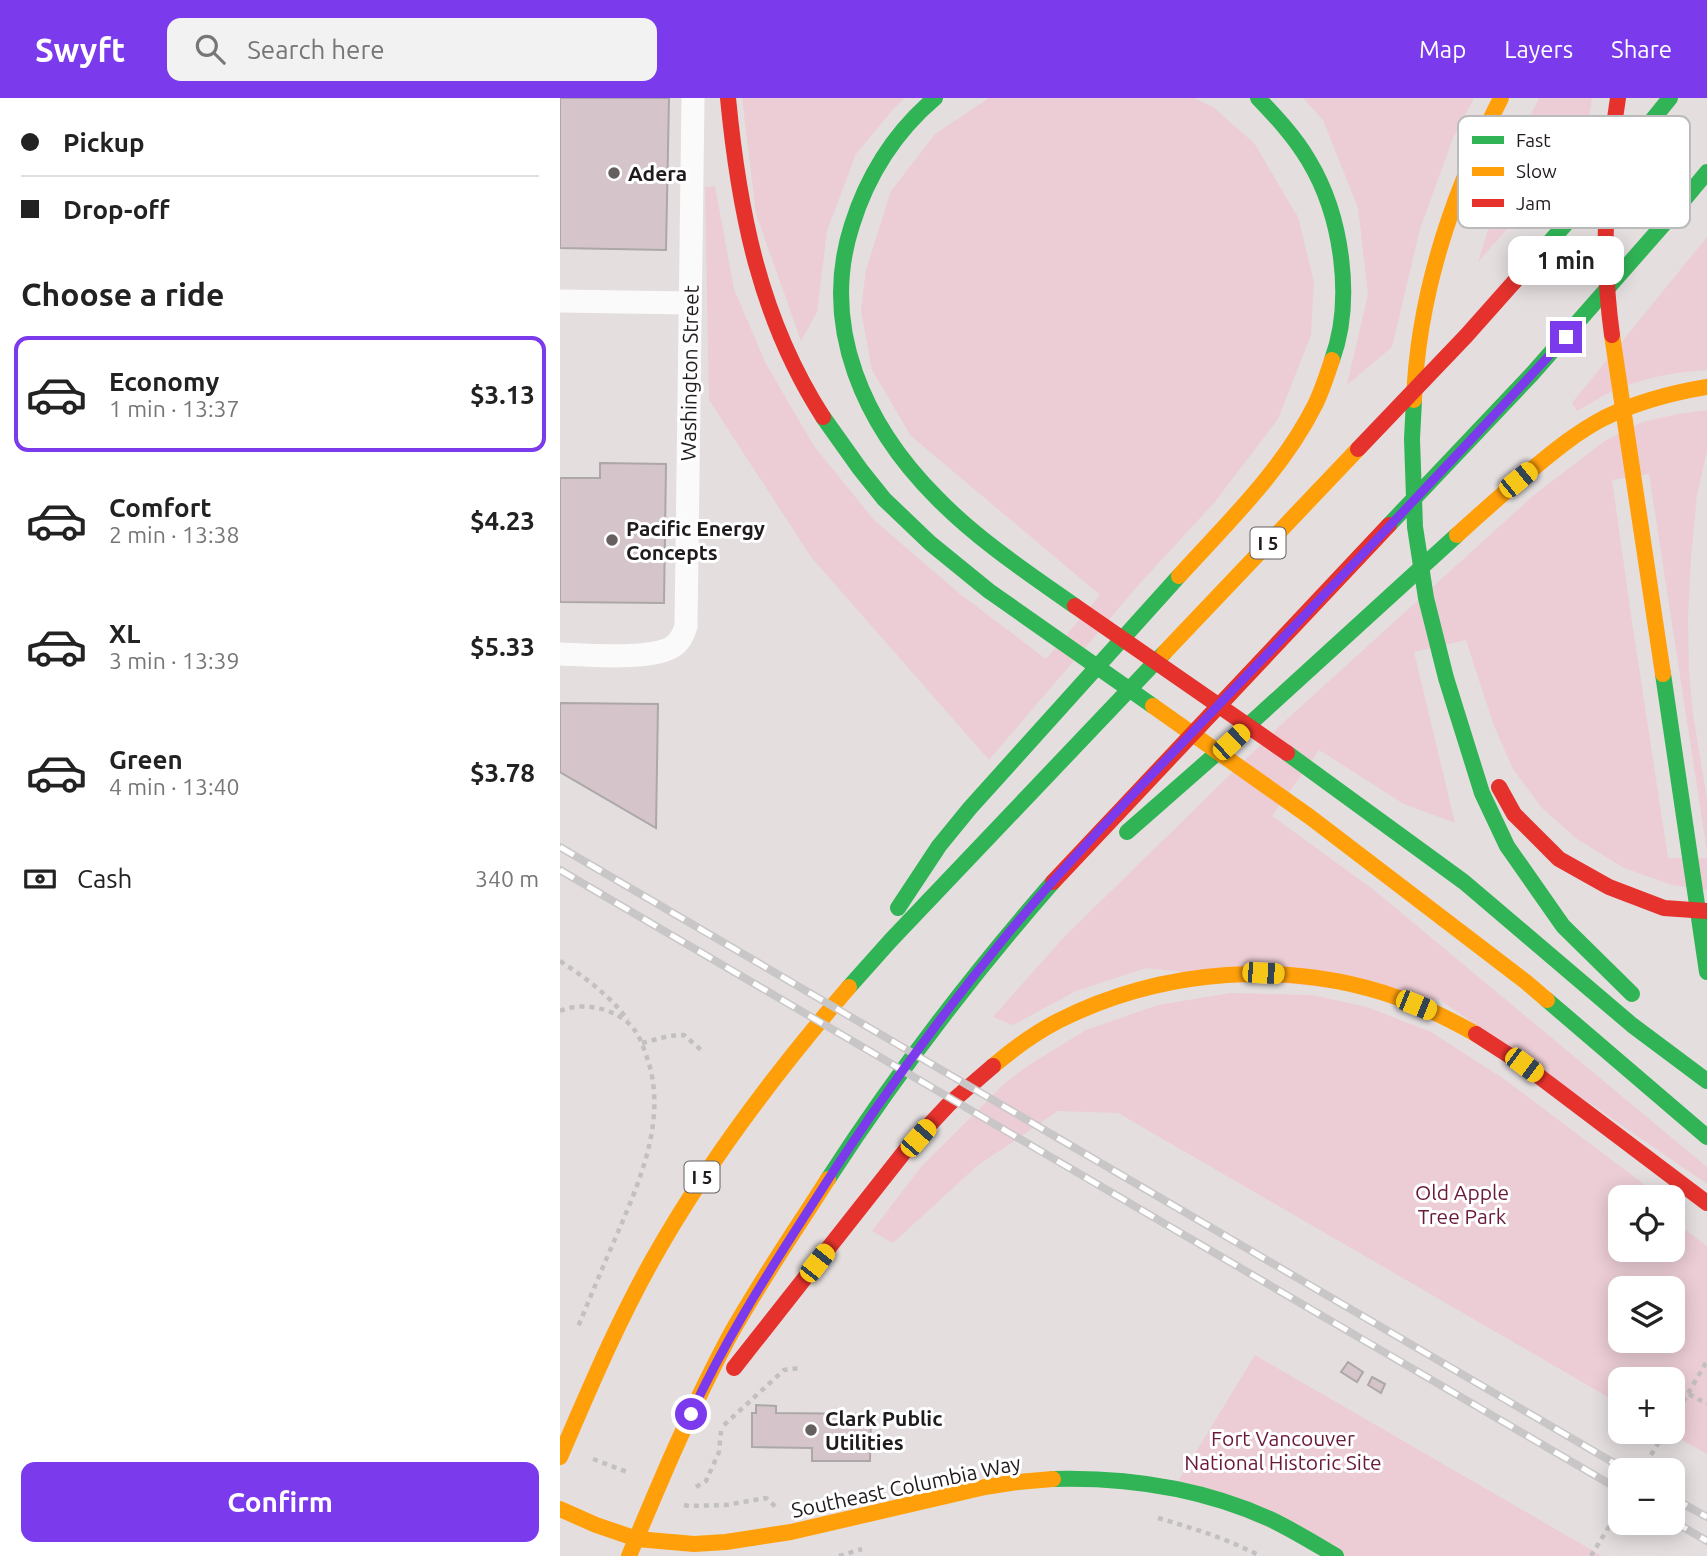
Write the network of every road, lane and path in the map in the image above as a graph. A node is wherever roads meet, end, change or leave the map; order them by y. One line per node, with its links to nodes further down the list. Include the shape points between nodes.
1 (693, 98): 18 (street, Washington Street)
2 (728, 98): 37 (main road, via 743,215 773,317 816,406 877,490 948,559 1310,817 1526,982)
3 (935, 98): 36 (main road, via 905,127 869,179 853,219 842,269 844,338 850,362 878,424 906,463 974,531 1465,883)
4 (1258, 98): 28 (main road, via 1313,165 1336,221 1343,308 1339,337 1320,395 1269,476 939,846)
5 (1501, 98): 8 (main road)
6 (1618, 98): 9 (main road)
7 (1670, 98): 10 (main road, I 5)
8 (1492, 116)
9 (1615, 116)
10 (1656, 116)
11 (1707, 172): 12 (main road)
12 (1690, 193)
13 (1458, 196): 21 (main road, via 1429,287 1415,363 1412,439 1415,527 1426,598)
14 (1562, 228): 28 (main road, I 5)
15 (1605, 228): 27 (main road, via 1614,354)
16 (1661, 228): 25 (main road, via 1532,374)
17 (560, 301): 18 (street)
18 (689, 303): 20 (street, Washington Street, via 683,635 675,645 646,655)
19 (1707, 387): 22 (main road, via 1634,404 1563,443)
20 (560, 654)
21 (1446, 678): 24 (main road, via 1514,814 1559,859 1609,887 1664,908); 29 (main road, via 1482,793 1507,846 1563,926)
22 (1120, 838)
23 (1100, 856): 25 (main road)
24 (1707, 911)
25 (1008, 933): 46 (main road, via 885,1094 829,1177 747,1306)
26 (560, 961): 31 (path, via 603,992)
27 (1707, 972)
28 (855, 979): 49 (main road, I 5, via 760,1095 702,1177 625,1309)
29 (1641, 1003)
30 (560, 1011): 31 (path, via 601,1008)
31 (633, 1026): 33 (path)
32 (1679, 1041): 35 (main road)
33 (642, 1044): 34 (path, via 684,1035); 39 (path, via 654,1083 653,1130 636,1189)
34 (701, 1050)
35 (1707, 1070)
36 (1707, 1082)
37 (1707, 1137)
38 (1707, 1203): 46 (main road, via 1524,1065 1465,1028 1399,998 1331,980 1274,974 1228,974 1155,985 1107,999 1057,1022 1008,1053 962,1092 887,1173)
39 (574, 1337)
40 (1707, 1360): 42 (path)
41 (800, 1368): 45 (path, via 783,1370)
42 (1689, 1394): 43 (path); 44 (path)
43 (1685, 1400)
44 (1707, 1404)
45 (722, 1427)
46 (679, 1438): 54 (main road)
47 (1658, 1444): 48 (path)
48 (1651, 1455)
49 (560, 1457)
50 (560, 1509): 57 (main road, Southeast Columbia Way, via 591,1525 636,1539 714,1545 1017,1482 1107,1479 1148,1483 1210,1498 1261,1516)
51 (1146, 1514): 56 (path)
52 (1608, 1528): 58 (path)
53 (872, 1546): 55 (path)
54 (629, 1556)
55 (839, 1556)
56 (1260, 1556)
57 (1336, 1556)
58 (1591, 1556)

